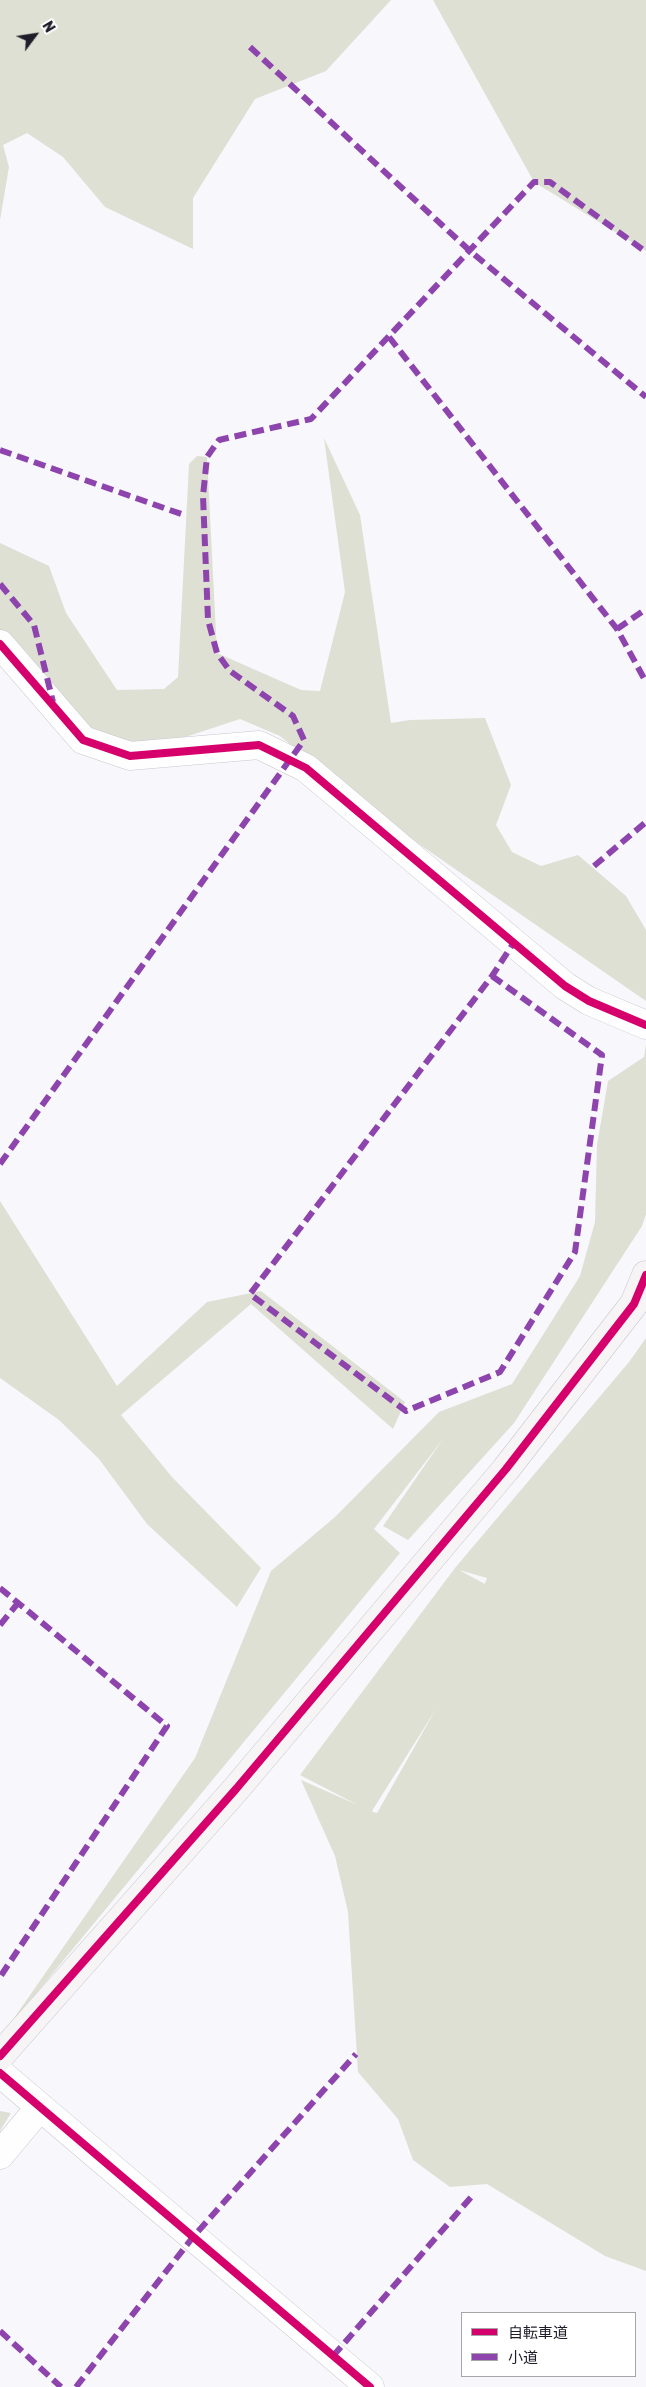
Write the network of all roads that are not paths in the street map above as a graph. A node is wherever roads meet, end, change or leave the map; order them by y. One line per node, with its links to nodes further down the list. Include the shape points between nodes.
1 (0, 644): 2 (street, via 83,740 130,756 260,745 306,768 565,986 589,1001)
2 (646, 1025)
3 (646, 1275): 4 (street, via 634,1304 506,1469 236,1789)
4 (0, 2056)
5 (0, 2073): 6 (street)
6 (40, 2107): 7 (street); 8 (street)
7 (0, 2155)
8 (370, 2387)

